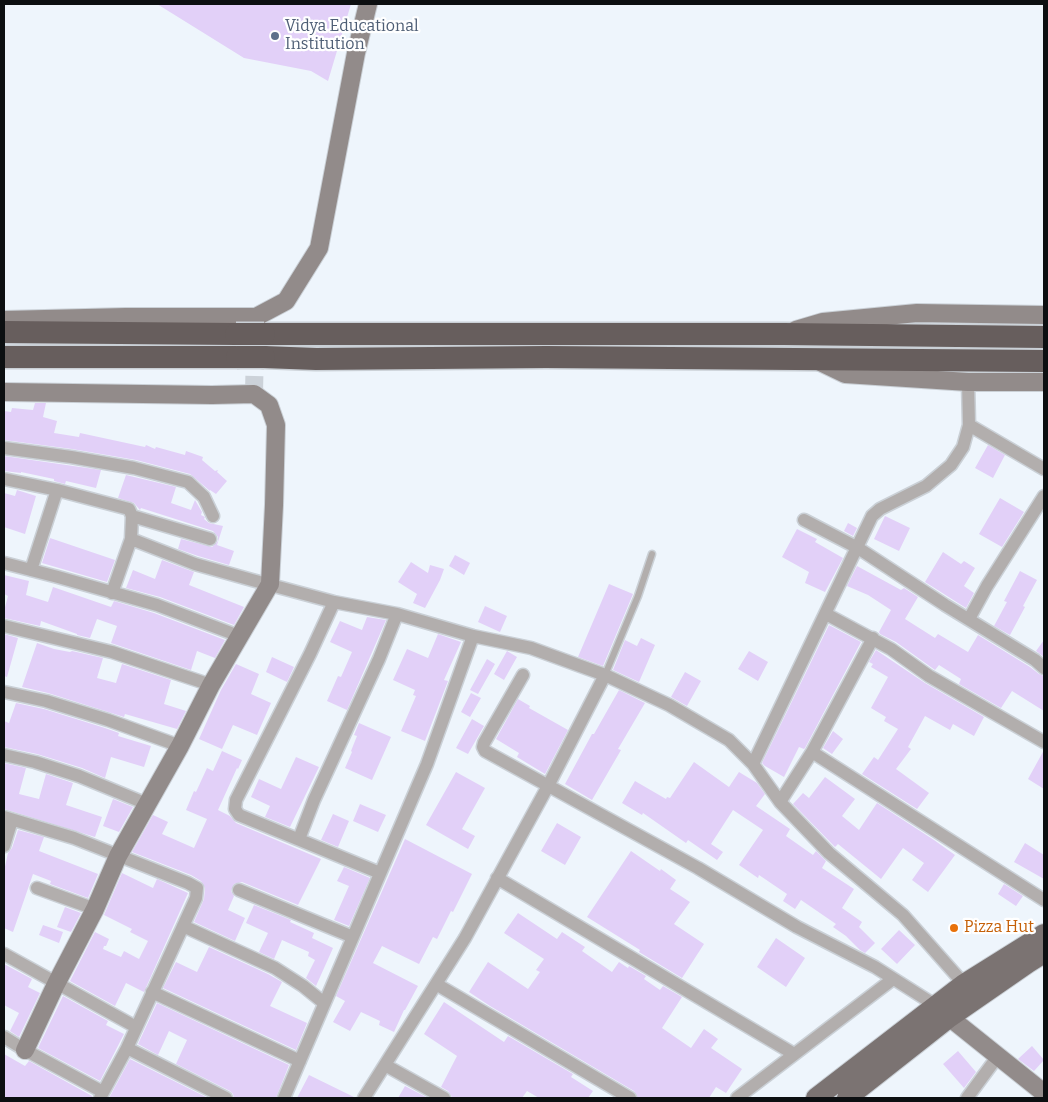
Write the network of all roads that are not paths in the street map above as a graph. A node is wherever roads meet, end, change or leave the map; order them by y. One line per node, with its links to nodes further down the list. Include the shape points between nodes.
1 (364, 5): 4 (street, via 318,248 286,301)
2 (1044, 315): 6 (street, via 917,313 823,322)
3 (4, 320): 4 (street, via 136,317)
4 (260, 326): 5 (highway, bridge, via 236,334); 6 (highway, via 407,334)
5 (4, 332)
6 (784, 334): 7 (highway)
7 (1044, 337)
8 (4, 357): 9 (highway, bridge)
9 (814, 359): 10 (highway); 11 (street, via 845,374)
10 (1044, 361)
11 (968, 382): 12 (street); 14 (street)
12 (1044, 382)
13 (4, 392): 29 (street, via 254,394 269,405 276,424)
14 (969, 425): 16 (street); 25 (street, via 963,447 951,465 926,486 872,516)
15 (4, 448): 21 (street, via 134,468 188,482 204,497)
16 (1044, 469)
17 (4, 479): 18 (street)
18 (57, 490): 20 (street, via 129,509); 28 (street)
19 (1044, 496): 34 (street)
20 (132, 516): 23 (street); 24 (street)
21 (213, 516)
22 (804, 520): 25 (street)
23 (131, 539): 29 (street, via 195,564); 30 (street)
24 (210, 539)
25 (858, 548): 33 (street); 34 (street)
26 (652, 554): 41 (lane)
27 (4, 563): 28 (street)
28 (31, 570): 30 (street)
29 (270, 584): 31 (street); 36 (street)
30 (112, 592): 36 (street)
31 (334, 602): 32 (street); 53 (street, via 236,800 235,809 239,815)
32 (398, 614): 37 (street); 53 (street)
33 (826, 614): 38 (street); 48 (street)
34 (969, 620): 39 (street)
35 (4, 626): 42 (street, via 112,652)
36 (239, 636): 42 (street)
37 (473, 636): 41 (street, via 531,648); 56 (street, via 427,764)
38 (872, 638): 44 (street, via 929,676); 46 (street)
39 (1044, 668)
40 (523, 675): 49 (street, via 483,747)
41 (604, 675): 48 (street, via 669,705 729,740); 49 (street)
42 (211, 685): 45 (street)
43 (4, 692): 45 (street, via 108,720)
44 (1044, 742)
45 (180, 746): 51 (street)
46 (812, 752): 50 (street); 60 (street)
47 (4, 756): 51 (street, via 80,776)
48 (753, 764): 50 (street)
49 (548, 786): 57 (street); 67 (street)
50 (780, 802): 70 (street, via 830,853 903,915)
51 (147, 804): 55 (street)
52 (8, 819): 54 (street); 55 (street, via 74,838)
53 (299, 839): 56 (street)
54 (4, 846)
55 (118, 856): 61 (street); 62 (street, via 197,888 196,898)
56 (380, 873): 64 (street)
57 (497, 878): 69 (street); 78 (street)
58 (37, 888): 61 (street)
59 (239, 890): 64 (street)
60 (1044, 900)
61 (95, 909): 68 (street)
62 (183, 926): 71 (street); 72 (street, via 275,968)
63 (1044, 934): 70 (main road)
64 (353, 937): 72 (street)
65 (1044, 953): 73 (main road)
66 (4, 954): 68 (street)
67 (892, 979): 73 (street); 78 (street)
68 (56, 984): 74 (street); 77 (street)
69 (436, 984): 81 (street); 88 (street)
70 (964, 984): 73 (main road)
71 (152, 992): 74 (street); 80 (street)
72 (324, 1003): 80 (street)
73 (942, 1011): 79 (street); 90 (main road); 91 (main road)
74 (136, 1027): 76 (street)
75 (4, 1037): 77 (street)
76 (127, 1048): 83 (street); 84 (street)
77 (25, 1050): 83 (street)
78 (794, 1054): 89 (street)
79 (998, 1056): 82 (street); 92 (street)
80 (300, 1061): 85 (street)
81 (385, 1065): 86 (street); 87 (street)
82 (1044, 1093)
83 (102, 1095)
84 (226, 1098)
85 (284, 1098)
86 (364, 1098)
87 (444, 1098)
88 (630, 1098)
89 (737, 1098)
90 (816, 1098)
91 (847, 1098)
92 (967, 1098)

